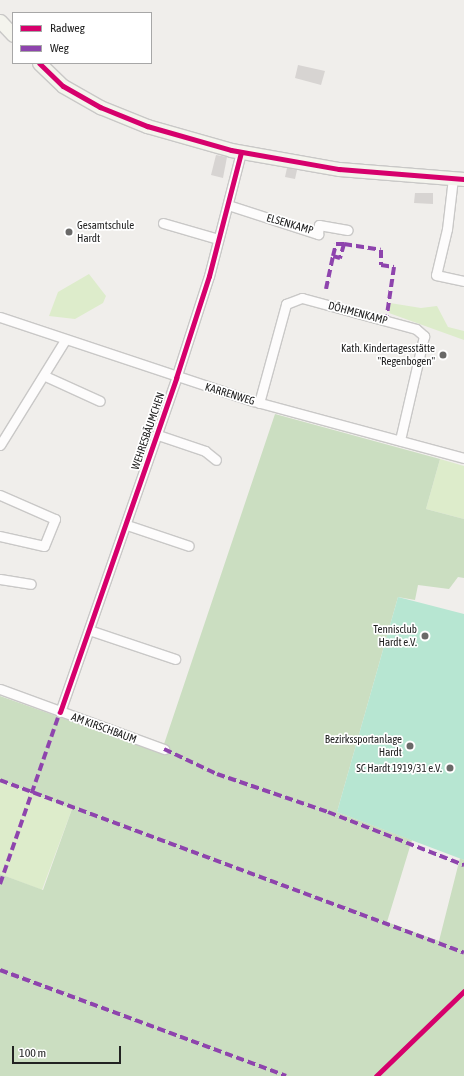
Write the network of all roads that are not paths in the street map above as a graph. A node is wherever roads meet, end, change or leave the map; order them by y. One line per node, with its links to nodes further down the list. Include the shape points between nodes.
1 (1, 23): 2 (main road)
2 (12, 34)
3 (40, 64): 4 (main road, via 63,86 100,107 147,126)
4 (241, 152): 5 (main road, via 339,169); 6 (street, WEHRESBÄUMCHEN)
5 (459, 179): 10 (street, via 436,274)
6 (228, 205): 8 (street, ELSENKAMP, via 318,234 319,226); 9 (street, WEHRESBÄUMCHEN)
7 (163, 223): 9 (street)
8 (348, 230)
9 (218, 239): 14 (street, WEHRESBÄUMCHEN)
10 (464, 280)
11 (0, 317): 12 (street, KARRENWEG)
12 (65, 340): 13 (street); 14 (street, KARRENWEG)
13 (45, 376): 15 (street); 19 (street)
14 (176, 378): 16 (street, KARRENWEG); 17 (street, WEHRESBÄUMCHEN)
15 (100, 401)
16 (259, 403): 18 (street, KARRENWEG); 18 (street, DÖHMENKAMP, via 286,304 302,298 416,329 424,336)
17 (158, 434): 21 (street, WEHRESBÄUMCHEN, via 205,451); 23 (street, WEHRESBÄUMCHEN)
18 (400, 440): 20 (street, KARRENWEG)
19 (0, 445)
20 (464, 458)
21 (216, 460)
22 (0, 495): 24 (street, via 55,519 44,546)
23 (127, 525): 25 (street); 28 (street, WEHRESBÄUMCHEN)
24 (0, 536)
25 (189, 546)
26 (0, 579): 27 (street)
27 (31, 584)
28 (89, 630): 29 (street); 31 (street, WEHRESBÄUMCHEN)
29 (175, 659)
30 (0, 689): 31 (street, AM KIRSCHBAUM)
31 (60, 712): 32 (street, AM KIRSCHBAUM)
32 (164, 749)

